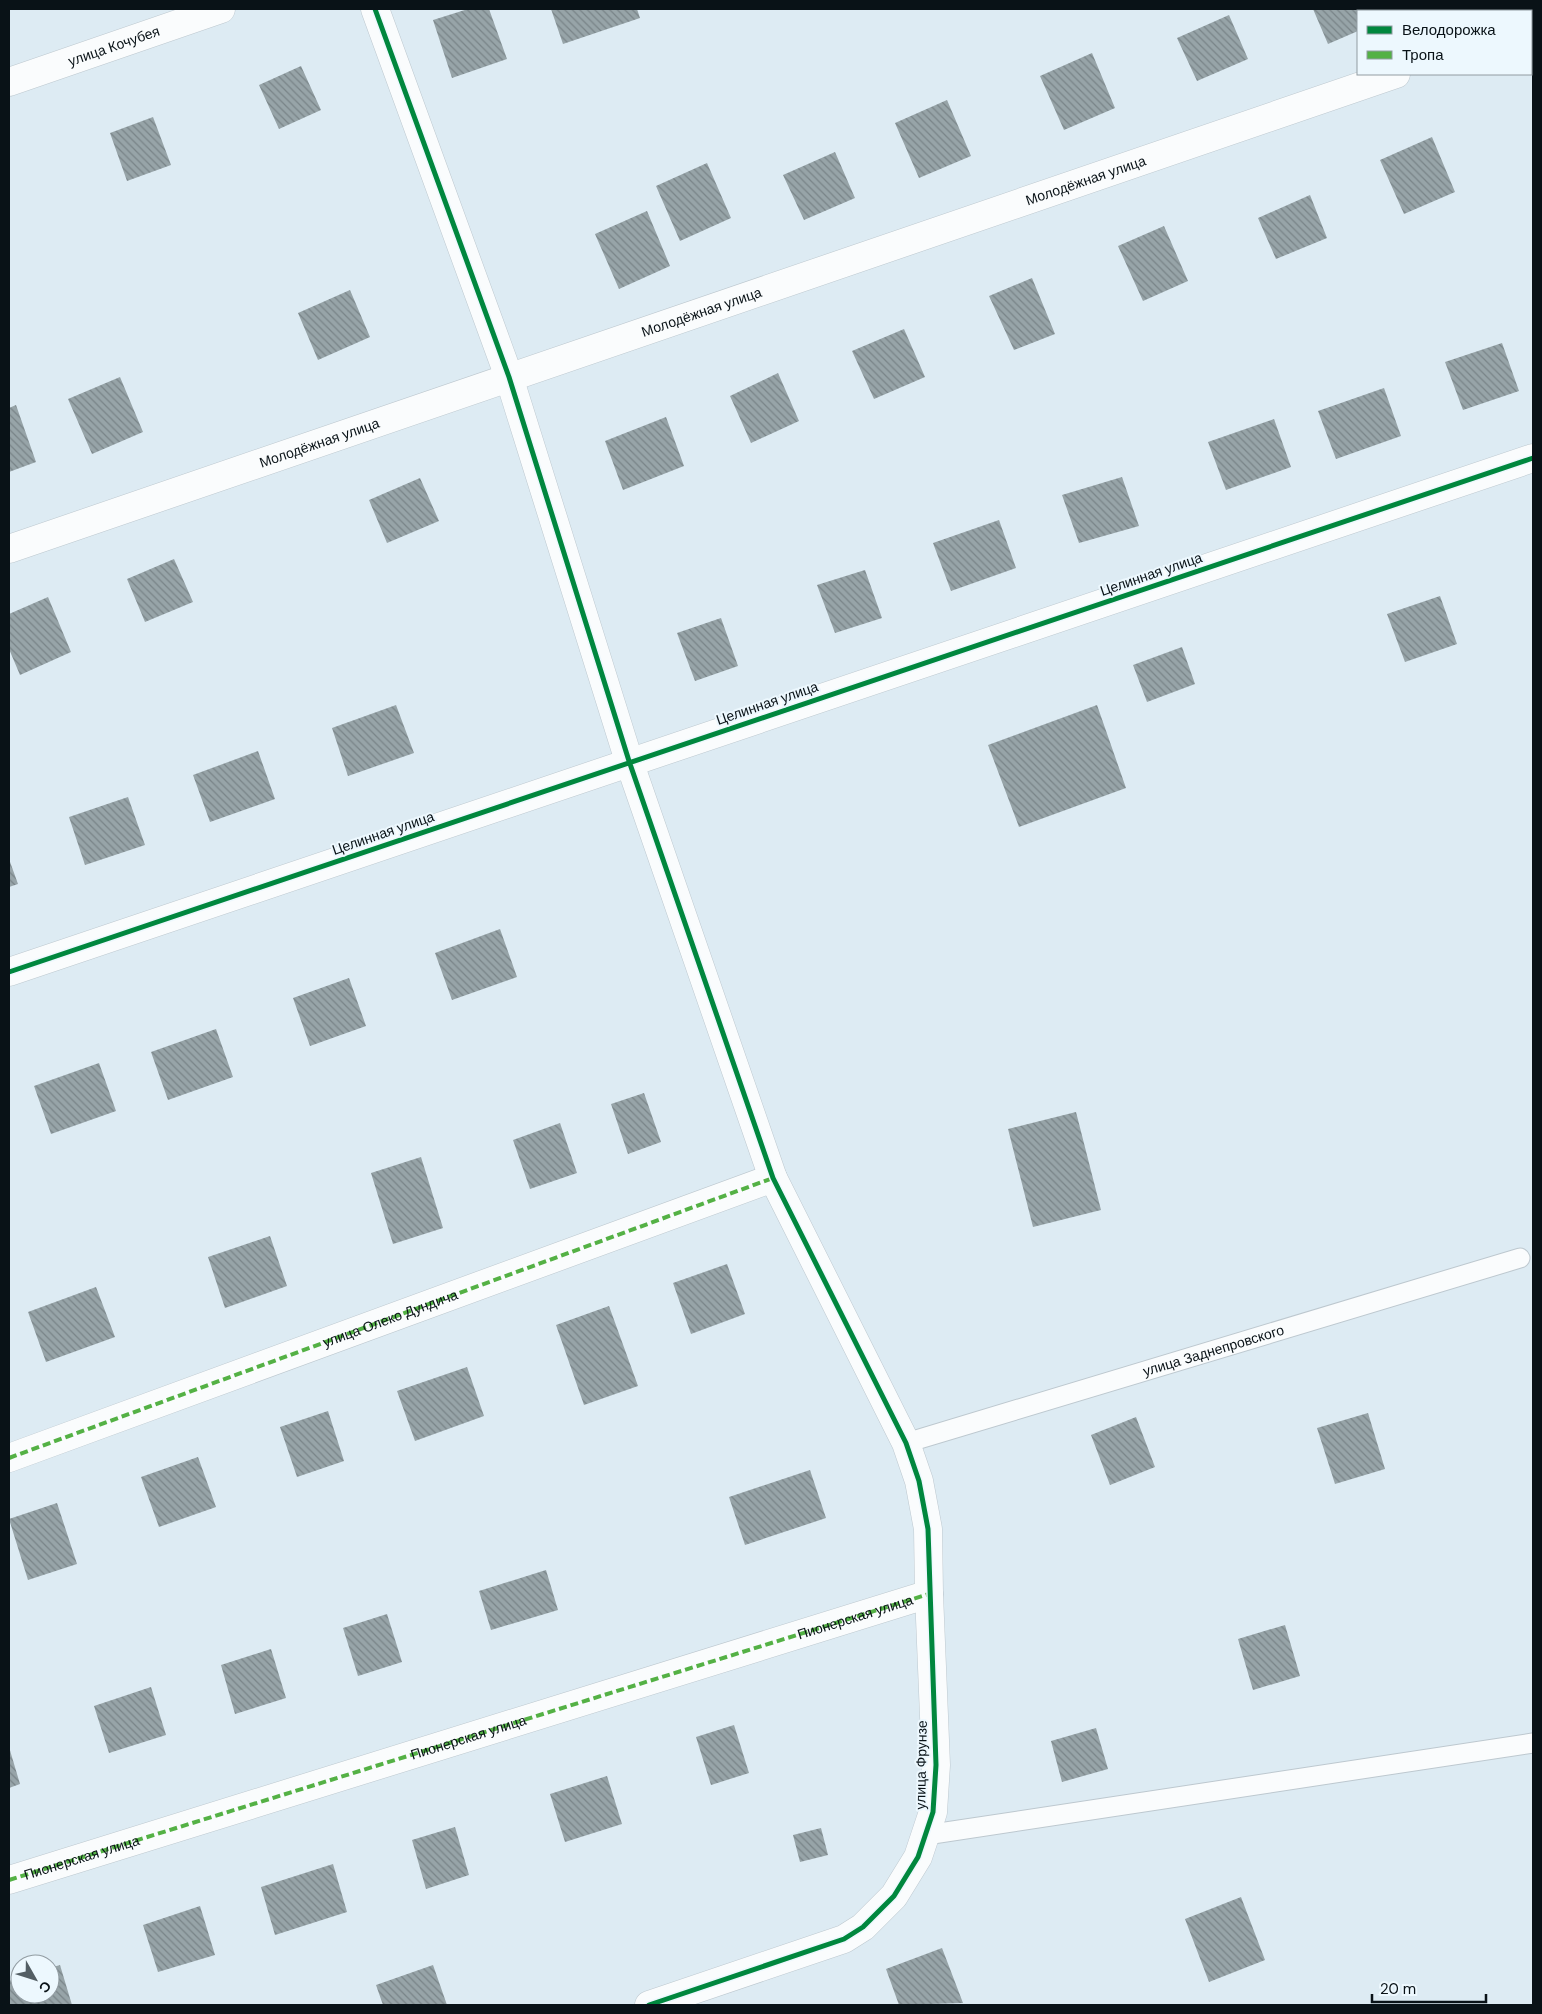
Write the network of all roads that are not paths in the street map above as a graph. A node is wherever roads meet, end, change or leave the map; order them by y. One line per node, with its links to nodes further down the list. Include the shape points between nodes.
1 (220, 9): 4 (street, улица Кочубея)
2 (374, 9): 5 (street, улица Фрунзе)
3 (1393, 75): 5 (street, Молодёжная улица)
4 (9, 82)
5 (509, 377): 7 (street, Молодёжная улица); 8 (street, улица Фрунзе)
6 (1533, 458): 8 (street, Целинная улица)
7 (9, 549)
8 (629, 761): 9 (street, Целинная улица); 10 (street, улица Фрунзе)
9 (9, 972)
10 (773, 1178): 12 (street, улица Фрунзе); 13 (street, улица Олеко Дундича)
11 (1520, 1258): 12 (lane, улица Заднепровского)
12 (906, 1443): 14 (street, улица Фрунзе, via 928,1529)
13 (9, 1458)
14 (929, 1594): 16 (street, улица Фрунзе, via 936,1765 933,1812); 17 (street, Пионерская улица)
15 (1533, 1743): 16 (lane)
16 (926, 1835): 18 (street, улица Фрунзе, via 918,1857 894,1896 862,1927 844,1938)
17 (9, 1880)
18 (649, 2005)

